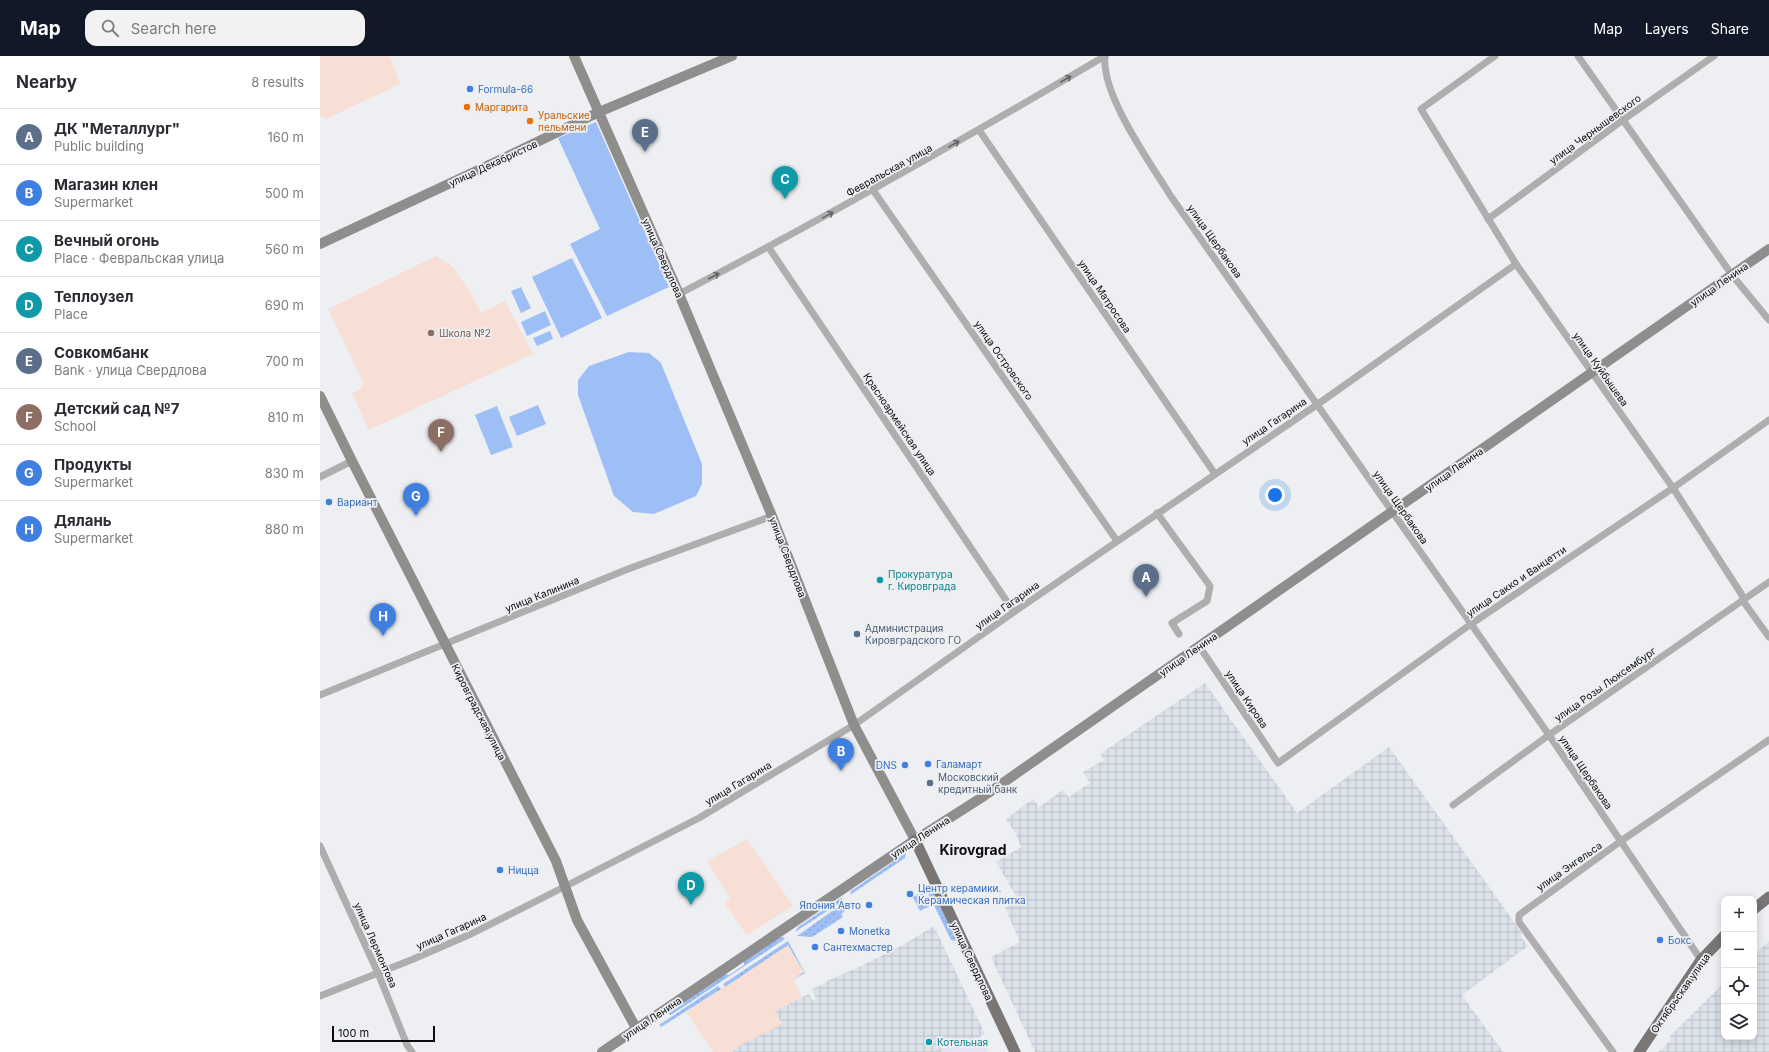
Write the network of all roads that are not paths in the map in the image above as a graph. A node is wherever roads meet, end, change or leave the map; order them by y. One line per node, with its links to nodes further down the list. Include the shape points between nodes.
1 (574, 56): 7 (main road, улица Свердлова)
2 (732, 56): 7 (main road, улица Декабристов)
3 (1105, 56): 9 (street, Февральская улица, one-way to 3); 21 (street, улица Щербакова, via 1104,66 1109,89 1162,182)
4 (1495, 56): 11 (street, улица Куйбышева, via 1421,109)
5 (1578, 56): 8 (street)
6 (1714, 56): 8 (street, улица Чернышевского)
7 (599, 112): 12 (main road, улица Декабристов); 17 (main road, улица Свердлова)
8 (1623, 120): 11 (street, улица Чернышевского); 16 (street)
9 (979, 130): 10 (street, Февральская улица, one-way to 9); 24 (street, улица Матросова)
10 (873, 190): 13 (street, Февральская улица, one-way to 10); 30 (street, улица Островского)
11 (1488, 219): 15 (street, улица Куйбышева)
12 (320, 244)
13 (769, 248): 17 (street, Февральская улица, one-way to 13); 33 (street, Красноармейская улица)
14 (1769, 249): 16 (main road, улица Ленина)
15 (1516, 264): 19 (street, улица Куйбышева); 21 (street, улица Гагарина)
16 (1732, 275): 18 (street); 19 (main road, улица Ленина)
17 (679, 294): 29 (main road, улица Свердлова)
18 (1769, 320)
19 (1591, 373): 26 (street, улица Куйбышева); 27 (main road, улица Ленина)
20 (320, 396): 23 (main road, Кировградская улица)
21 (1318, 404): 24 (street, улица Гагарина); 27 (street, улица Щербакова)
22 (1769, 420): 26 (street, улица Сакко и Ванцетти)
23 (352, 461): 25 (street); 37 (main road, Кировградская улица)
24 (1215, 474): 28 (street, улица Гагарина)
25 (320, 477)
26 (1673, 488): 32 (street, улица Куйбышева); 34 (street, улица Сакко и Ванцетти)
27 (1392, 512): 34 (street, улица Щербакова); 38 (main road, улица Ленина)
28 (1157, 513): 30 (street, улица Гагарина); 35 (street, via 1210,586 1207,601 1172,622)
29 (772, 516): 37 (street, улица Калинина, via 628,569); 40 (main road, улица Свердлова)
30 (1118, 541): 33 (street, улица Гагарина)
31 (1769, 582): 32 (street, улица Розы Люксембург)
32 (1743, 600): 36 (street, улица Куйбышева); 41 (street, улица Розы Люксембург)
33 (1014, 612): 40 (street, улица Гагарина)
34 (1471, 624): 41 (street, улица Щербакова); 43 (street, улица Сакко и Ванцетти)
35 (1179, 634)
36 (1769, 637)
37 (444, 644): 39 (street, улица Калинина); 48 (main road, Кировградская улица, via 556,861)
38 (1199, 646): 43 (street, улица Кирова); 45 (main road, улица Ленина, via 984,796)
39 (320, 695)
40 (854, 725): 45 (main road, улица Свердлова); 48 (street, улица Гагарина, via 699,818)
41 (1549, 735): 44 (street, улица Розы Люксембург); 46 (street, улица Щербакова)
42 (1769, 740): 46 (street, улица Энгельса)
43 (1278, 763)
44 (1453, 805)
45 (915, 840): 55 (main road, улица Ленина); 58 (main road, улица Свердлова)
46 (1621, 842): 52 (street, улица Щербакова); 59 (street, улица Энгельса, via 1521,912 1518,917)
47 (320, 846): 53 (street, улица Лермонтова)
48 (564, 887): 53 (street, улица Гагарина, via 471,934); 55 (main road, Кировградская улица, via 577,920)
49 (1769, 897): 50 (main road)
50 (1757, 906)
51 (1721, 939): 52 (main road, Октябрьская улица)
52 (1701, 960): 60 (main road, Октябрьская улица)
53 (378, 973): 54 (street, улица Гагарина); 56 (street, улица Лермонтова)
54 (320, 996)
55 (636, 1028): 57 (main road, улица Ленина)
56 (412, 1052)
57 (602, 1052)
58 (1015, 1052)
59 (1613, 1052)
60 (1639, 1052)

